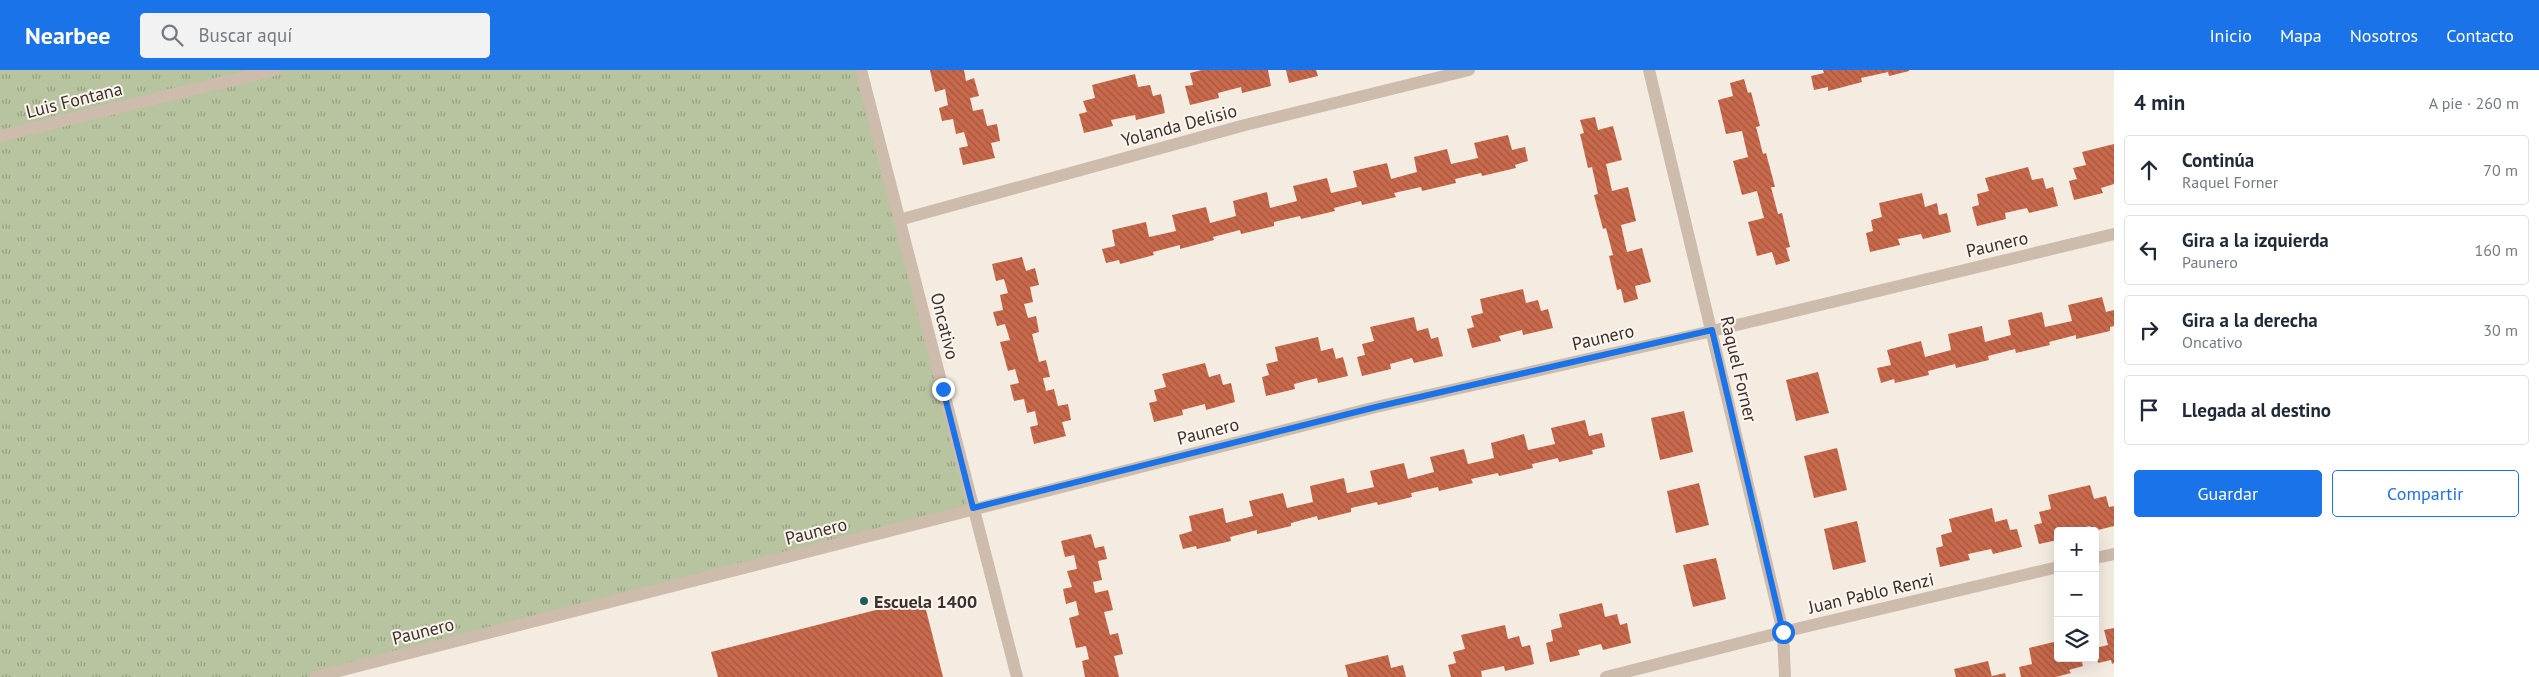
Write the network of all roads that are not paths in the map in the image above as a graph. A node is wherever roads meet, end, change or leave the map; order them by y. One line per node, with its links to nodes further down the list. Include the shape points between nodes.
1 (274, 70): 5 (street, Luis Fontana)
2 (861, 70): 6 (street, Oncativo)
3 (1469, 70): 6 (street, Yolanda Delisio, via 1245,125)
4 (1649, 70): 8 (street, Raquel Forner)
5 (0, 136)
6 (899, 220): 9 (street, Oncativo)
7 (2114, 234): 8 (street, Paunero)
8 (1712, 330): 9 (street, Paunero, via 1376,407); 13 (street, Raquel Forner)
9 (973, 508): 14 (street, Paunero); 15 (street, Oncativo)
10 (2114, 554): 11 (street)
11 (2099, 557)
12 (2054, 568): 13 (street, Juan Pablo Renzi)
13 (1783, 632): 16 (street, Juan Pablo Renzi); 17 (street, Raquel Forner)
14 (315, 677)
15 (1016, 677)
16 (1606, 677)
17 (1786, 677)

